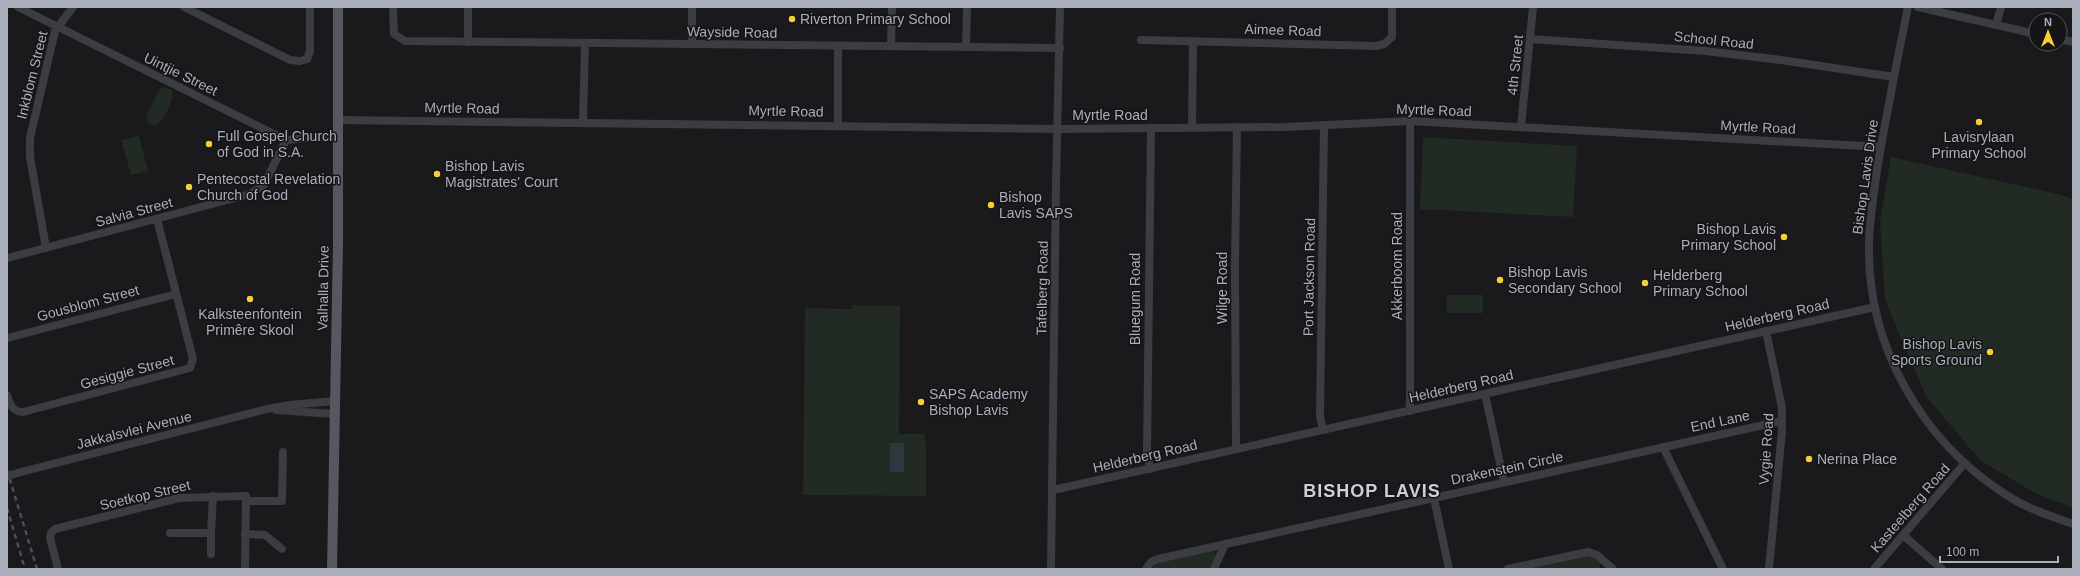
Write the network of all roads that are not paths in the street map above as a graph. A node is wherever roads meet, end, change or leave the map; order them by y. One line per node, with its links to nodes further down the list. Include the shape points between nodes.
1 (18, 7): 18 (street, Uintjie Street)
2 (73, 7): 18 (street, Inkblom Street)
3 (184, 7): 4 (street, via 290,60 304,61 310,51)
4 (310, 7)
5 (338, 7): 31 (main road, Valhalla Drive)
6 (393, 7): 23 (street, Wayside Road, via 394,34 405,41)
7 (468, 7): 23 (street)
8 (692, 7): 25 (street)
9 (892, 7): 27 (street)
10 (967, 7): 28 (street)
11 (1060, 7): 29 (street, Tafelberg Road)
12 (1392, 7): 22 (street, Aimee Road, via 1392,37 1384,44 1376,46)
13 (1533, 7): 20 (street, 4th Street)
14 (1908, 7): 30 (street, Bishop Lavis Drive)
15 (1918, 7): 17 (street)
16 (2001, 7): 17 (street)
17 (1996, 25): 19 (street)
18 (58, 27): 42 (street, Uintjie Street); 45 (street, Inkblom Street, via 55,30 29,147)
19 (2028, 32)
20 (1530, 39): 30 (street, School Road, via 1705,51); 36 (street, 4th Street)
21 (1141, 40): 22 (street, Aimee Road)
22 (1193, 41): 39 (street)
23 (468, 42): 24 (street, Wayside Road)
24 (585, 43): 25 (street, Wayside Road); 33 (street)
25 (692, 44): 26 (street, Wayside Road)
26 (838, 46): 27 (street, Wayside Road); 34 (street)
27 (891, 46): 28 (street, Wayside Road)
28 (966, 47): 29 (street, Wayside Road)
29 (1060, 48): 40 (street, Tafelberg Road)
30 (1894, 77): 43 (street, Bishop Lavis Drive)
31 (338, 120): 33 (street, Myrtle Road); 41 (main road, Valhalla Drive)
32 (1410, 121): 35 (street, Myrtle Road); 36 (street, Myrtle Road); 55 (street, Akkerboom Road)
33 (583, 122): 34 (street, Myrtle Road)
34 (838, 125): 40 (street, Myrtle Road)
35 (1324, 125): 37 (street, Myrtle Road); 58 (street, Port Jackson Road, via 1320,416)
36 (1521, 126): 43 (street, Myrtle Road)
37 (1237, 127): 39 (street, Myrtle Road); 60 (street, Wilge Road)
38 (1151, 128): 39 (street, Myrtle Road); 40 (street, Myrtle Road); 63 (street, Bluegum Road, via 1147,444)
39 (1192, 128)
40 (1058, 129): 66 (street, Tafelberg Road)
41 (338, 136): 42 (street); 53 (main road, Valhalla Drive)
42 (286, 140): 44 (street, Salvia Street, via 264,184 257,191)
43 (1881, 147): 48 (street, Bishop Lavis Drive, via 1869,241)
44 (157, 219): 45 (street, Salvia Street); 47 (street, Gesiggie Street)
45 (46, 248): 46 (street, Salvia Street)
46 (7, 258)
47 (176, 294): 50 (street, Gousblom Street); 52 (street, Gesiggie Street, via 193,359 190,368 29,411 18,412)
48 (1875, 307): 49 (street, Helderberg Road); 62 (street, Bishop Lavis Drive, via 1889,354 1916,409)
49 (1766, 331): 51 (street, Helderberg Road); 57 (street, Vygie Road, via 1781,396)
50 (7, 338)
51 (1484, 394): 55 (street, Helderberg Road); 65 (street)
52 (7, 395)
53 (335, 401): 54 (street, Jakkalsvlei Avenue); 56 (main road, Valhalla Drive)
54 (267, 409): 56 (street, Jakkalsvlei Avenue); 64 (street, Jakkalsvlei Avenue, bridge)
55 (1410, 411): 58 (street, Helderberg Road)
56 (334, 414): 81 (main road, Valhalla Drive)
57 (1782, 421): 59 (street, End Lane); 88 (street, Vygie Road)
58 (1323, 430): 60 (street, Helderberg Road)
59 (1663, 447): 65 (street, Drakenstein Circle); 87 (street)
60 (1236, 450): 63 (street, Helderberg Road)
61 (283, 452): 69 (street, via 282,501)
62 (1964, 464): 70 (street, Bishop Lavis Drive, via 2009,497); 74 (street, Kasteelberg Road)
63 (1150, 469): 66 (street, Helderberg Road)
64 (7, 476)
65 (1504, 482): 68 (street, Drakenstein Circle)
66 (1052, 490): 82 (street, Tafelberg Road)
67 (213, 496): 69 (street, Soetkop Street, via 246,496); 72 (street); 79 (street, Soetkop Street, via 179,498 55,529 51,533 51,546)
68 (1434, 498): 75 (street, Drakenstein Circle); 85 (street)
69 (246, 501): 73 (street)
70 (2073, 524)
71 (170, 533): 72 (street)
72 (211, 533): 77 (street)
73 (245, 534): 76 (street, via 265,535); 80 (street)
74 (1903, 535): 89 (street, Kasteelberg Road); 90 (street)
75 (1225, 544): 83 (street, Drakenstein Circle, via 1158,559 1151,562); 84 (street)
76 (282, 549)
77 (211, 554)
78 (1609, 568): 86 (street, via 1597,554 1588,552)
79 (58, 569)
80 (244, 569)
81 (332, 569)
82 (1051, 569)
83 (1146, 569)
84 (1214, 569)
85 (1449, 569)
86 (1508, 569)
87 (1723, 569)
88 (1769, 569)
89 (1874, 569)
90 (1942, 569)

